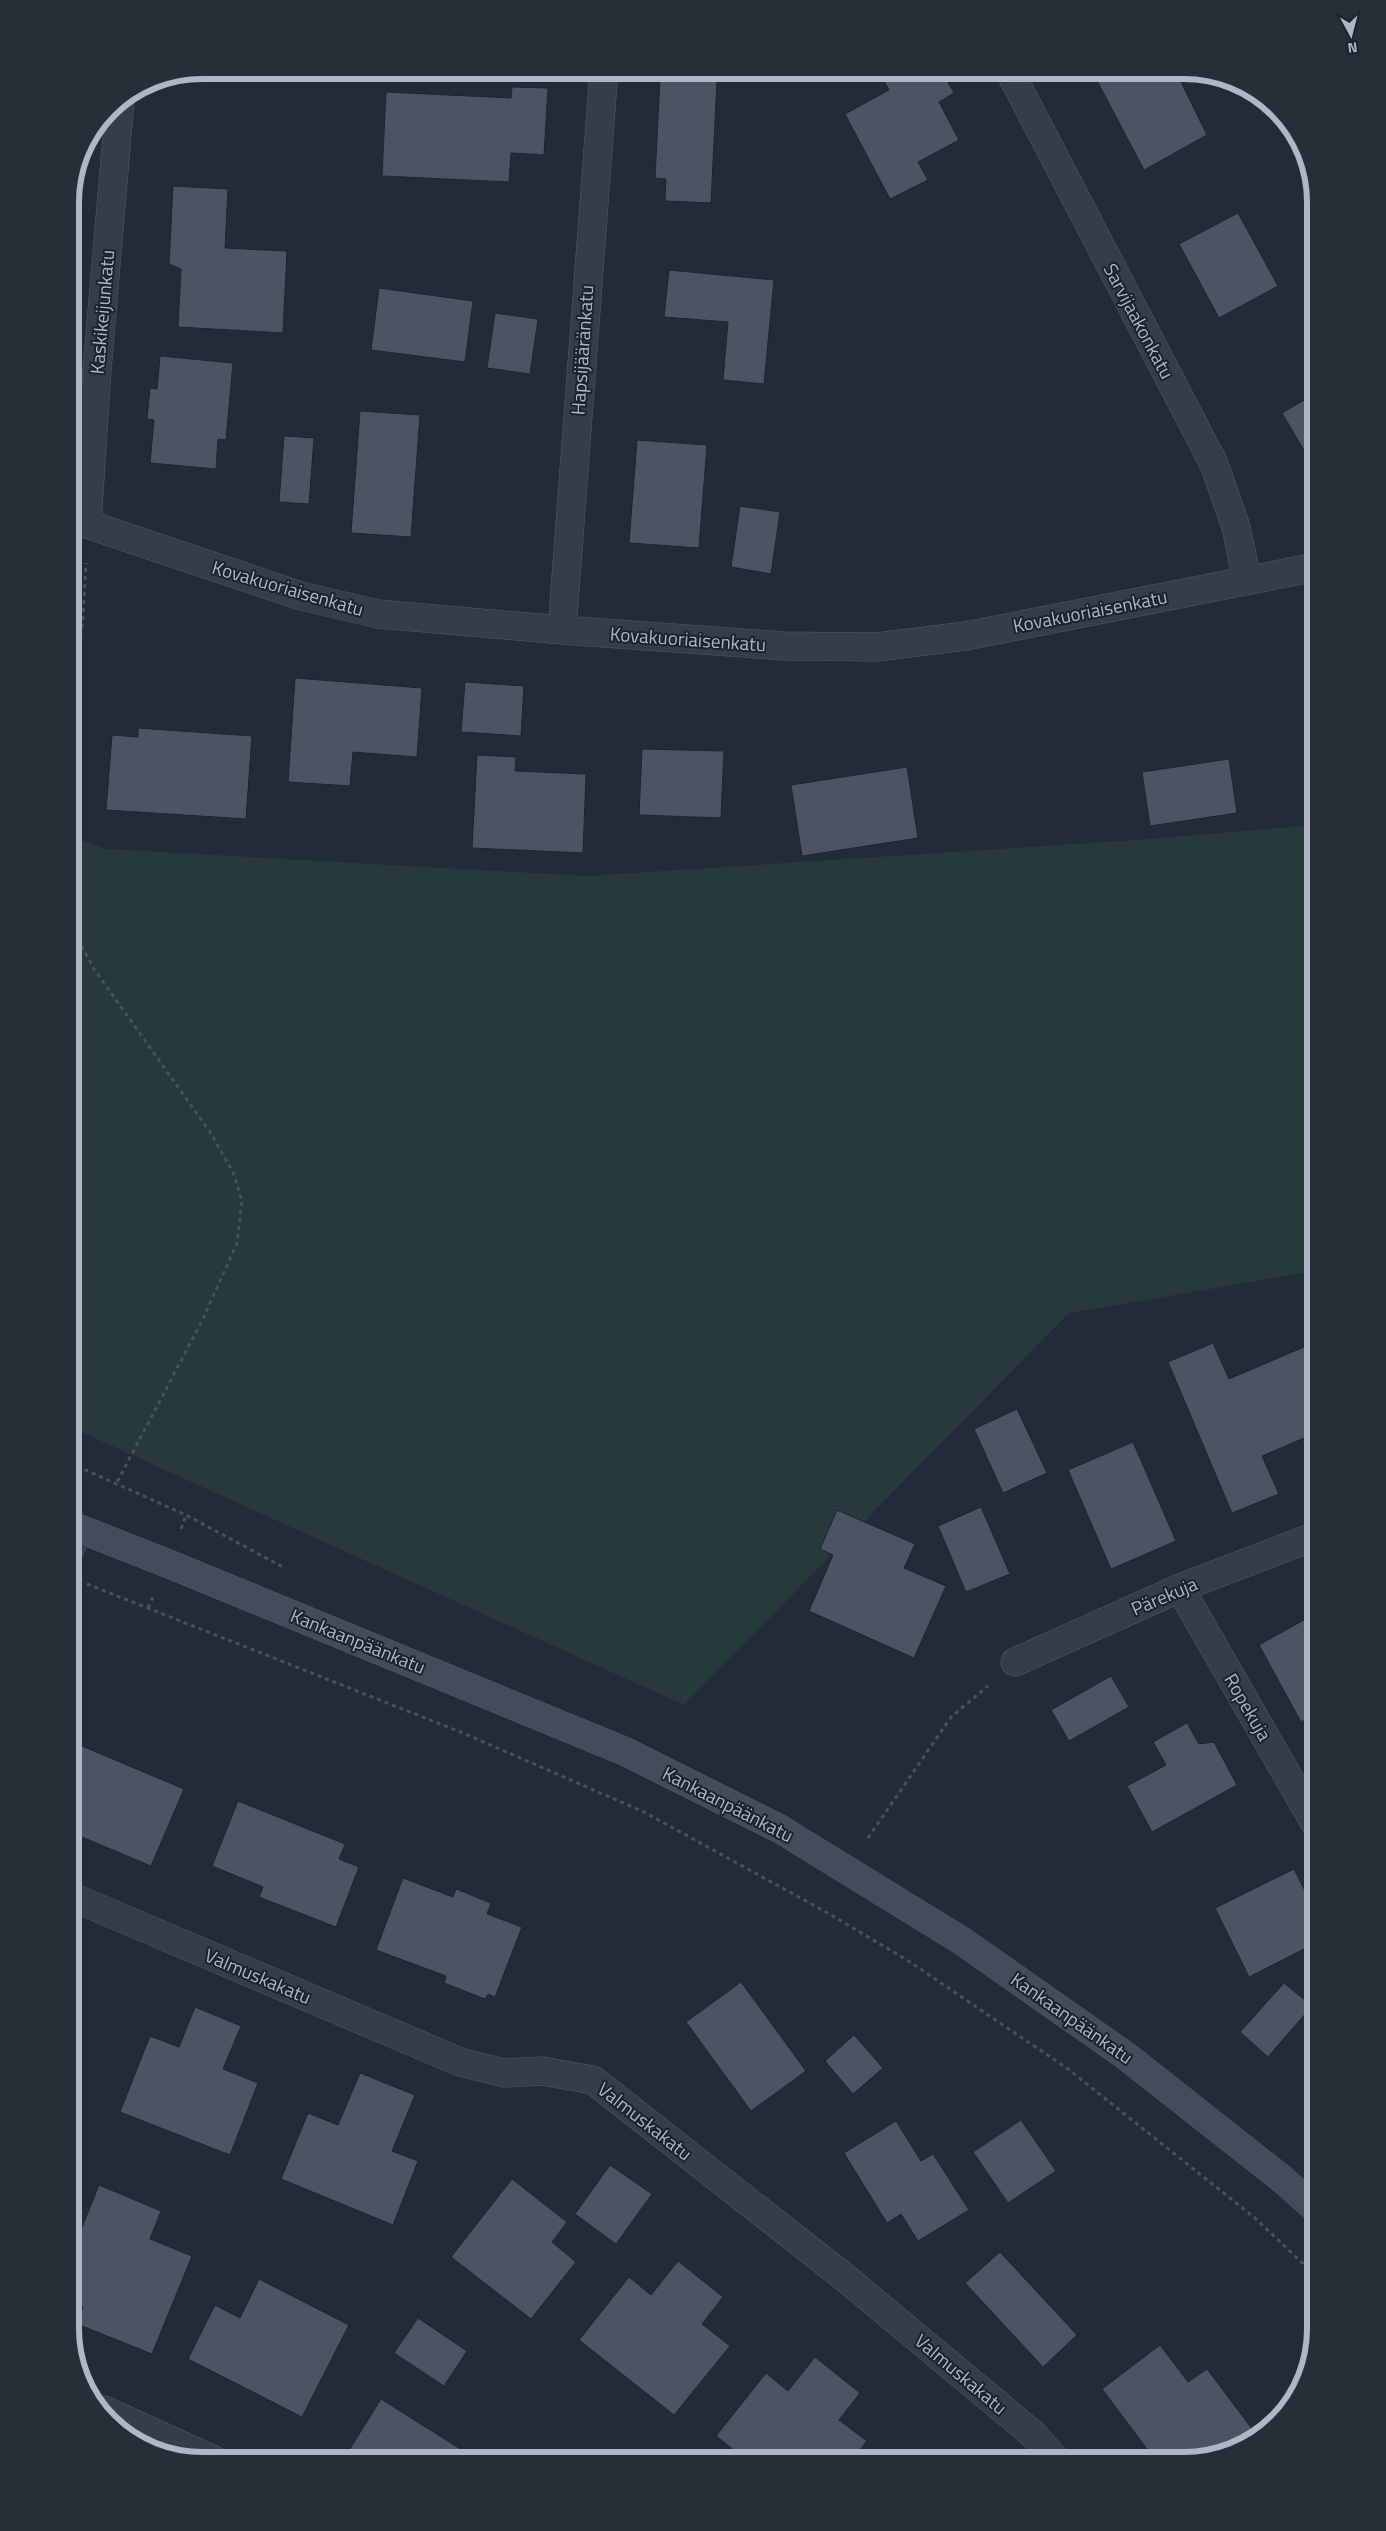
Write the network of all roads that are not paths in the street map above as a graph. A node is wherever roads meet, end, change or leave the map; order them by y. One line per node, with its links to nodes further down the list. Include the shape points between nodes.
1 (603, 79): 7 (street, Hapsijääränkatu)
2 (1014, 79): 6 (street, Sarvijaakonkatu, via 1214,464 1236,527)
3 (119, 111): 4 (street, Kaskikeijunkatu, via 97,370)
4 (79, 519): 7 (street, Kovakuoriaisenkatu, via 301,596 378,614)
5 (1307, 570): 6 (street, Kovakuoriaisenkatu)
6 (1247, 580): 7 (street, Kovakuoriaisenkatu, via 966,636 877,648 784,646)
7 (562, 630)
8 (79, 1537): 14 (street, Kankaanpäänkatu, via 169,1564 624,1751 780,1829 962,1941 1126,2056)
9 (1307, 1539): 10 (street, Pärekuja)
10 (1180, 1588): 11 (street, Pärekuja); 12 (street, Ropekuja)
11 (1015, 1662)
12 (1307, 1809)
13 (79, 1900): 17 (street, Valmuskakatu, via 460,2062 504,2073 542,2072 593,2080 843,2276 1034,2435)
14 (1307, 2201)
15 (113, 2414): 16 (street)
16 (196, 2452)
17 (1049, 2452)

